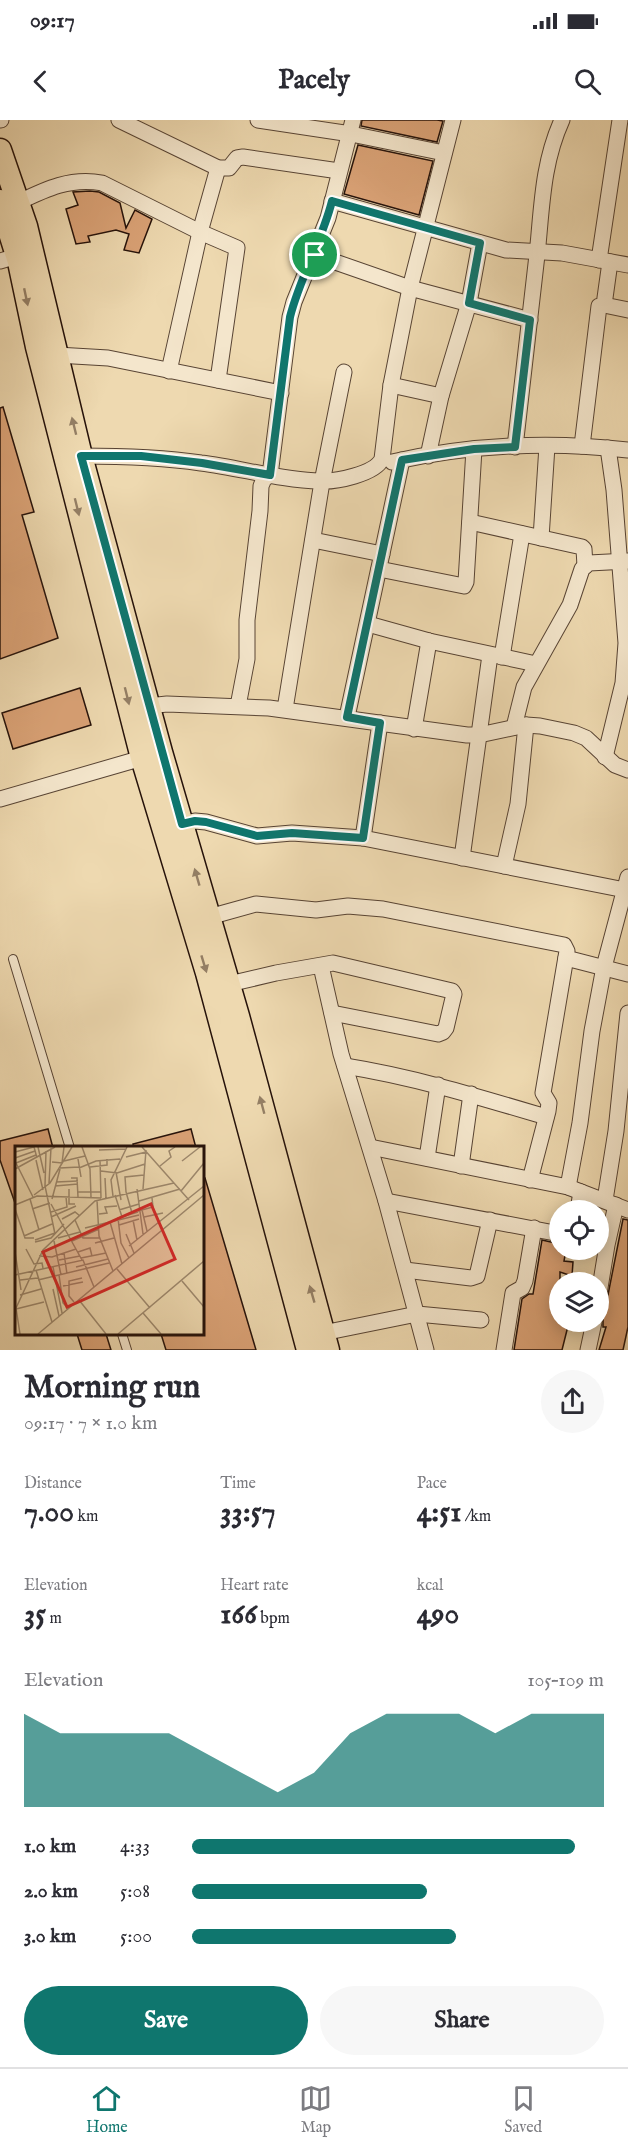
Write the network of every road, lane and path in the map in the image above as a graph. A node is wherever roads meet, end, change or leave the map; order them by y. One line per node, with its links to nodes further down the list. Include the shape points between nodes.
1 (119, 120): 10 (street)
2 (258, 120): 6 (street)
3 (453, 120): 9 (street)
4 (562, 120): 18 (street, via 543,185)
5 (620, 120): 21 (street)
6 (285, 122): 7 (street)
7 (352, 127): 9 (street); 11 (street)
8 (0, 150): 12 (main road)
9 (444, 153): 14 (street)
10 (218, 168): 11 (street, via 229,168 237,158 243,158); 16 (street)
11 (339, 171): 13 (street)
12 (9, 201): 15 (main road); 16 (street, via 71,182 92,181)
13 (332, 201): 14 (street); 19 (street)
14 (425, 228): 17 (street); 23 (street)
15 (18, 229): 20 (main road); 28 (main road)
16 (200, 232): 29 (street); 31 (street, via 237,248)
17 (480, 243): 18 (street, via 506,250); 24 (street)
18 (537, 251): 21 (street); 27 (street)
19 (315, 255): 23 (street); 33 (street, via 292,310)
20 (8, 258): 67 (main road, one-way to 67, via 37,347)
21 (605, 261): 22 (street); 25 (street)
22 (628, 265)
23 (410, 288): 24 (street); 32 (street)
24 (469, 303): 27 (street); 34 (street)
25 (604, 305): 26 (street); 36 (street, via 599,306)
26 (628, 310)
27 (530, 320): 37 (street)
28 (57, 355): 29 (street, via 108,358); 41 (main road, one-way to 28)
29 (169, 370): 31 (street)
30 (344, 372): 46 (street)
31 (218, 380): 33 (street)
32 (391, 385): 34 (street); 44 (street)
33 (280, 393): 45 (street)
34 (441, 396): 42 (street)
35 (547, 446): 36 (street); 37 (street); 49 (street)
36 (582, 446): 38 (street)
37 (515, 447): 39 (street)
38 (608, 448): 40 (street); 51 (street)
39 (474, 449): 42 (street); 47 (street)
40 (628, 450)
41 (81, 456): 45 (street, via 141,456); 59 (main road)
42 (428, 456): 43 (street)
43 (402, 460): 44 (street); 52 (street)
44 (379, 465): 46 (street, via 369,472)
45 (270, 475): 46 (street); 60 (street, via 261,486 247,620 247,659)
46 (322, 482): 50 (street)
47 (470, 522): 48 (street); 52 (street, via 464,586)
48 (522, 534): 49 (street); 57 (street)
49 (541, 538): 53 (street, via 582,547)
50 (313, 540): 52 (street); 61 (street)
51 (624, 561): 53 (street); 54 (street)
52 (381, 562): 55 (street)
53 (585, 566): 58 (street, via 570,605)
54 (626, 617): 68 (street, via 623,683)
55 (368, 624): 56 (street); 62 (street)
56 (429, 641): 57 (street); 65 (street)
57 (496, 656): 58 (street); 66 (street)
58 (536, 664): 64 (street, via 524,687)
59 (148, 706): 60 (street); 67 (main road)
60 (238, 706): 61 (street)
61 (285, 710): 62 (street)
62 (347, 717): 63 (street)
63 (380, 723): 65 (street); 72 (street)
64 (520, 726): 66 (street); 68 (street, via 574,733 586,738); 74 (street, via 518,804)
65 (414, 729): 66 (street)
66 (479, 735): 73 (street)
67 (151, 755): 70 (street); 71 (main road); 110 (main road, one-way to 110)
68 (605, 757): 69 (street)
69 (628, 770)
70 (0, 799)
71 (182, 824): 72 (street, via 206,822 257,836 292,833); 76 (main road, one-way to 71)
72 (363, 838): 73 (street)
73 (462, 858): 74 (street)
74 (504, 866): 75 (street)
75 (626, 883): 80 (street)
76 (209, 917): 77 (street, via 256,904 316,910 348,906 384,909 564,945); 82 (main road)
77 (566, 958): 80 (street); 88 (street, via 544,1080 543,1092 549,1103)
78 (13, 959): 90 (lane)
79 (321, 966): 82 (street); 83 (street); 83 (street, via 343,964 454,994 446,1028 438,1034)
80 (604, 967): 81 (street); 95 (street, via 580,1123)
81 (628, 974)
82 (229, 984): 108 (main road, one-way to 82)
83 (332, 1013): 85 (street)
84 (628, 1019): 89 (street)
85 (345, 1066): 86 (street); 91 (street)
86 (438, 1084): 87 (street); 92 (street)
87 (471, 1094): 88 (street); 93 (street)
88 (546, 1117): 94 (street)
89 (622, 1131): 98 (street)
90 (68, 1146)
91 (370, 1147): 92 (street); 97 (street)
92 (427, 1158): 93 (street)
93 (460, 1166): 94 (street)
94 (530, 1180): 95 (street)
95 (575, 1190): 96 (street); 98 (street)
96 (576, 1200)
97 (386, 1201): 99 (street); 103 (street)
98 (616, 1205): 100 (street)
99 (490, 1220): 101 (street); 103 (street, via 477,1276)
100 (609, 1226)
101 (534, 1228): 102 (street); 112 (street, via 525,1281 513,1293)
102 (549, 1231)
103 (405, 1270): 104 (street)
104 (417, 1314): 105 (street); 108 (street); 111 (street)
105 (481, 1320)
106 (592, 1332): 113 (street)
107 (122, 1335): 109 (lane)
108 (326, 1341)
109 (127, 1350)
110 (308, 1350)
111 (426, 1350)
112 (504, 1350)
113 (588, 1350)

